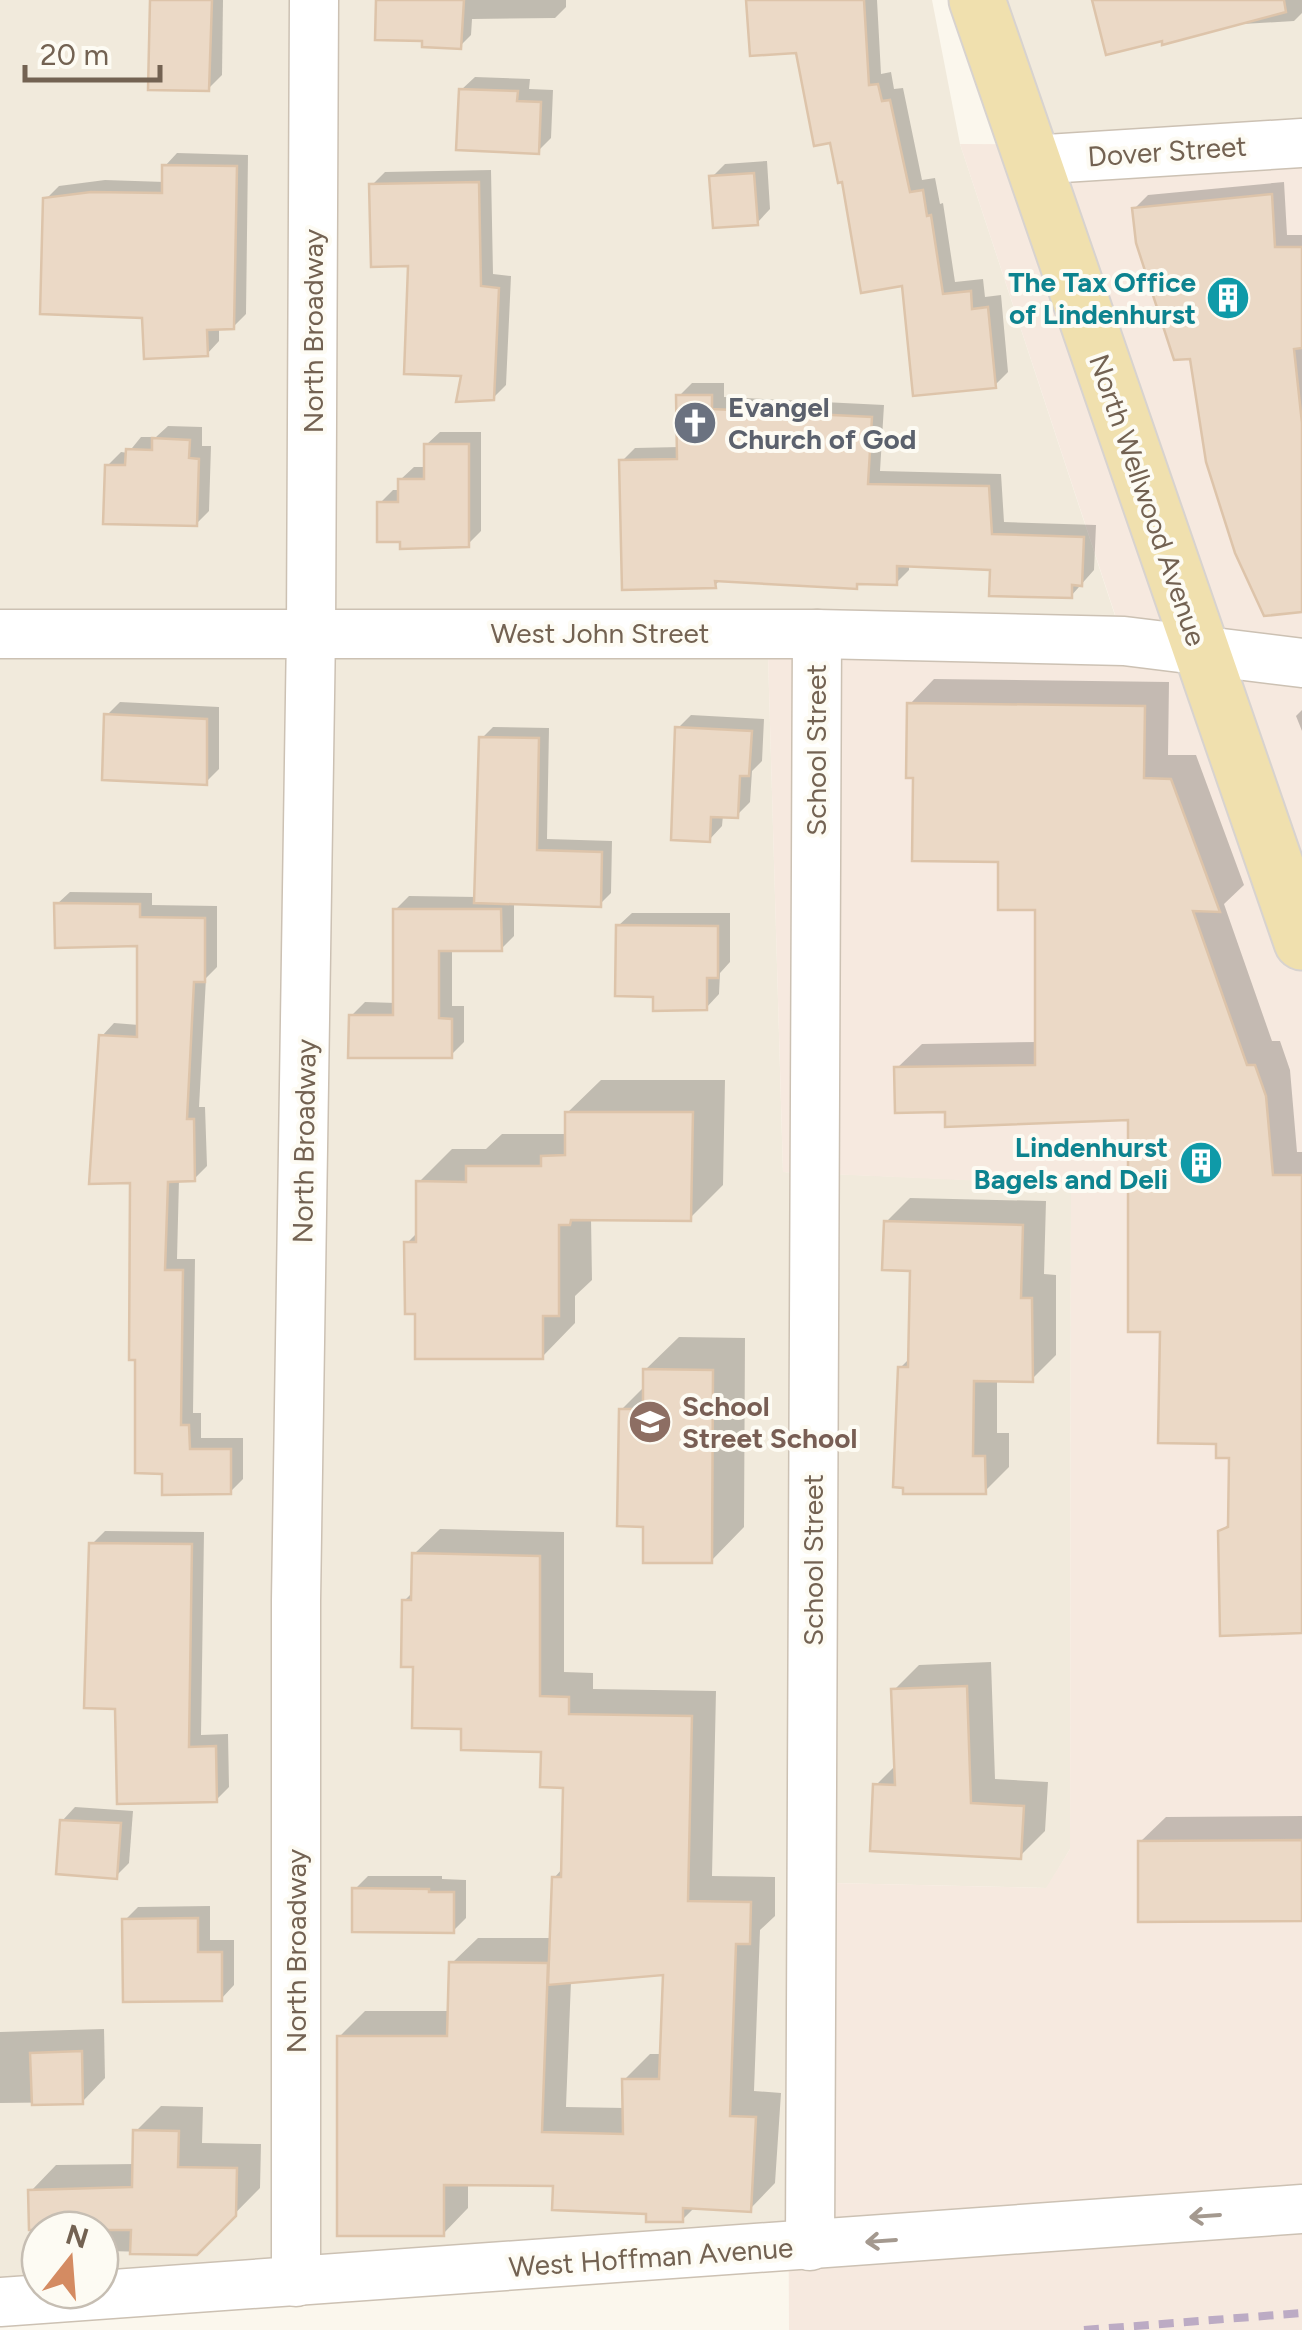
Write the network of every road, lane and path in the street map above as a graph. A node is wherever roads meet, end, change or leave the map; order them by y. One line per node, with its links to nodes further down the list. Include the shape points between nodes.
1 (314, 0): 5 (street, North Broadway)
2 (977, 0): 4 (main road, North Wellwood Avenue)
3 (1302, 142): 4 (street, Dover Street)
4 (1031, 160): 8 (main road, North Wellwood Avenue)
5 (312, 632): 6 (street, West John Street); 7 (street, West John Street); 13 (street, North Broadway, via 296,1601)
6 (0, 634)
7 (817, 634): 8 (street, West John Street, via 1124,641); 12 (street, School Street)
8 (1200, 652): 9 (street, West John Street); 10 (main road, North Wellwood Avenue)
9 (1302, 663)
10 (1302, 942)
11 (1302, 2209): 12 (street, West Hoffman Avenue, one-way to 12)
12 (810, 2246): 13 (street, West Hoffman Avenue)
13 (296, 2282): 14 (street, West Hoffman Avenue)
14 (0, 2302)

